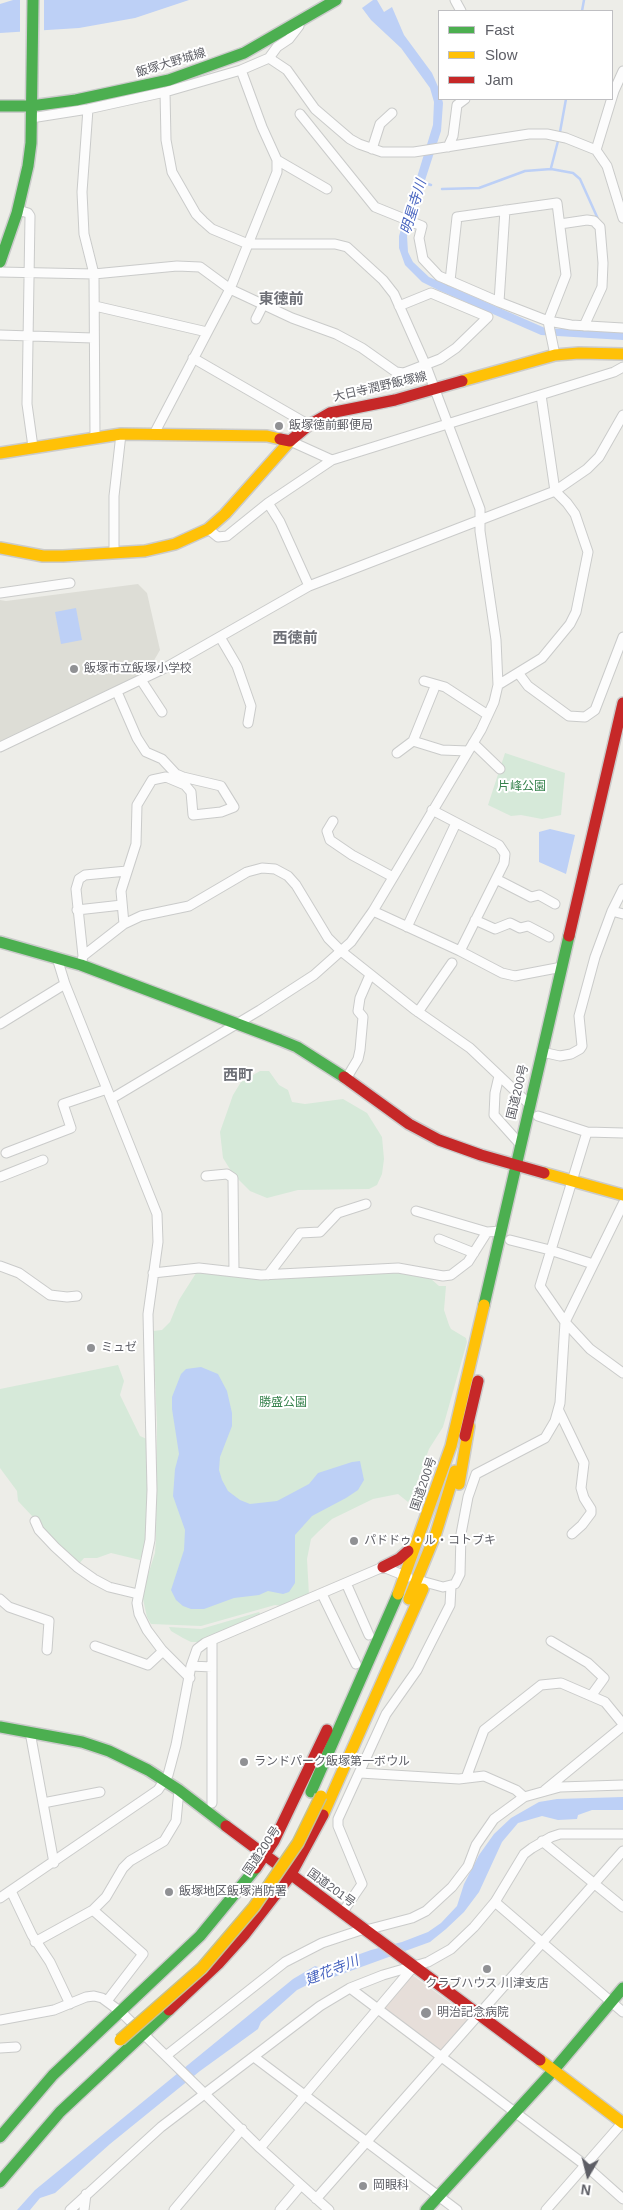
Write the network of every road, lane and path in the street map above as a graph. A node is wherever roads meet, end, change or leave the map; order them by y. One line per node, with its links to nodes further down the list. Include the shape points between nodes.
1 (33, 0): 12 (main road)
2 (336, 0): 3 (main road, 飯塚大野城線)
3 (304, 20): 4 (street); 7 (main road, 飯塚大野城線, via 244,53)
4 (269, 58): 5 (street); 19 (street, via 287,70 315,108 350,139)
5 (241, 70): 7 (street); 8 (street); 21 (street)
6 (623, 71): 9 (street)
7 (169, 80): 12 (main road, 飯塚大野城線, via 92,97)
8 (165, 92): 14 (street); 27 (street, via 166,140 172,172 184,194 196,214 212,228)
9 (613, 94)
10 (464, 100): 18 (street, via 457,105 452,136)
11 (611, 100): 20 (street)
12 (31, 101): 13 (main road, 飯塚大野城線); 17 (main road)
13 (2, 108)
14 (88, 109): 17 (street); 31 (street, via 82,192 84,234)
15 (392, 113): 19 (street, via 380,124)
16 (300, 114): 32 (street, via 375,207 422,226 422,260 439,276)
17 (31, 118): 23 (main road, via 28,166)
18 (446, 148): 19 (street, via 393,153); 20 (street, via 547,134)
19 (372, 149)
20 (596, 150): 25 (street, via 607,166)
21 (277, 160): 22 (street); 27 (street, via 274,181)
22 (327, 189)
23 (18, 210): 28 (main road); 30 (street, via 30,216)
24 (505, 210): 26 (street, via 557,203); 32 (street, via 457,217); 34 (street)
25 (623, 218)
26 (560, 224): 39 (street, via 566,275); 40 (street, via 587,220 600,227 604,263 602,287)
27 (248, 244): 33 (street); 37 (street, via 335,244 347,248 383,280)
28 (0, 262)
29 (0, 272): 30 (street)
30 (30, 272): 31 (street); 44 (street)
31 (94, 274): 33 (street, via 177,266 200,267); 36 (street)
32 (450, 281): 34 (street)
33 (230, 289): 35 (street); 42 (street)
34 (499, 302): 39 (street)
35 (263, 305): 38 (street); 49 (street, via 336,334 396,372 404,374)
36 (95, 306): 42 (street); 45 (street)
37 (399, 306): 49 (street); 49 (street, via 431,293 488,317 456,348)
38 (256, 319)
39 (549, 323): 40 (street); 47 (street)
40 (584, 326): 41 (street)
41 (623, 328)
42 (207, 332): 48 (street)
43 (0, 335): 44 (street)
44 (28, 336): 45 (street); 60 (street, via 26,404)
45 (93, 338): 58 (street)
46 (623, 354): 47 (main road, 大日寺潤野飯塚線)
47 (555, 355): 51 (main road, 大日寺潤野飯塚線)
48 (193, 358): 55 (street); 57 (street)
49 (426, 366): 51 (street)
50 (623, 367): 52 (street)
51 (434, 389): 54 (street); 55 (main road, 大日寺潤野飯塚線, via 330,413)
52 (541, 395): 54 (street); 63 (street)
53 (623, 415): 63 (street, via 599,457)
54 (446, 424): 62 (street); 65 (street, via 480,509)
55 (309, 425): 59 (main road, 大日寺潤野飯塚線)
56 (121, 434): 57 (main road); 58 (main road); 68 (street, via 114,496)
57 (154, 434): 59 (main road, via 267,436)
58 (95, 437): 60 (main road)
59 (290, 441): 62 (street); 66 (main road, 大日寺潤野飯塚線)
60 (33, 447): 61 (main road)
61 (0, 452)
62 (332, 460): 64 (street)
63 (554, 491): 65 (street); 74 (street, via 576,514 586,541 588,552 582,585 570,624 542,658)
64 (268, 503): 66 (street, via 227,536 218,537); 70 (street)
65 (481, 519): 70 (street); 77 (street, via 497,647)
66 (208, 529): 68 (main road, 大日寺潤野飯塚線, via 161,548)
67 (0, 548): 68 (main road, 大日寺潤野飯塚線, via 43,556)
68 (114, 553)
69 (70, 583): 71 (street)
70 (309, 586): 72 (street)
71 (0, 593)
72 (220, 637): 75 (street); 83 (street, via 237,666 251,706)
73 (623, 637): 74 (street, via 595,710 585,718 569,716 528,686)
74 (519, 674): 77 (street)
75 (141, 680): 79 (street); 81 (street)
76 (424, 681): 82 (street, via 445,686)
77 (498, 685): 82 (street)
78 (434, 689): 84 (street)
79 (117, 692): 86 (street); 93 (street, via 136,738 146,752 158,757 176,774 221,786 234,807 193,816 191,792 185,785 166,777 152,780 136,805 136,844)
80 (623, 704): 113 (main road, 国道200号)
81 (162, 712)
82 (488, 715): 87 (street)
83 (248, 723)
84 (413, 741): 87 (street, via 442,750); 88 (street)
85 (623, 742): 119 (main road, 国道200号)
86 (0, 747)
87 (471, 747): 89 (street); 90 (street)
88 (397, 752)
89 (500, 768)
90 (432, 810): 92 (street); 94 (street)
91 (333, 820): 94 (street, via 328,831 330,840)
92 (456, 823): 95 (street, via 503,849 504,863); 105 (street)
93 (127, 870): 98 (street, via 122,883); 99 (street, via 81,877 76,889)
94 (393, 877): 100 (street)
95 (496, 880): 97 (street, via 531,897 539,895); 103 (street)
96 (623, 889): 101 (street)
97 (556, 904)
98 (122, 905): 99 (street); 104 (street)
99 (77, 910): 111 (street)
100 (373, 911): 105 (street); 108 (street, via 358,934)
101 (612, 911): 102 (street); 119 (street, via 579,1016 582,1046 572,1054)
102 (623, 914)
103 (476, 920): 106 (street, via 495,929 510,923 520,928 528,926); 109 (street)
104 (124, 924): 108 (street, via 148,914 190,906 247,872 274,869 288,876 296,885 324,932); 111 (street)
105 (406, 927): 109 (street)
106 (548, 937)
107 (0, 942): 110 (main road)
108 (341, 951): 114 (street); 117 (street, via 314,975)
109 (460, 951): 113 (street, via 502,973 515,976)
110 (58, 958): 111 (main road); 115 (street)
111 (82, 960): 117 (main road)
112 (452, 963): 116 (street)
113 (562, 967): 119 (main road, 国道200号)
114 (370, 975): 116 (street); 121 (street, via 358,1011 363,1017 358,1059)
115 (65, 984): 118 (street); 122 (street)
116 (418, 1012): 120 (street, via 470,1048)
117 (237, 1023): 121 (main road, via 298,1047); 123 (street)
118 (0, 1024)
119 (547, 1053): 124 (main road, 国道200号); 125 (main road, 国道200号)
120 (499, 1076): 124 (street); 128 (street, via 494,1116)
121 (346, 1079): 131 (main road, via 424,1133)
122 (107, 1089): 123 (street); 129 (street, via 62,1104 71,1128)
123 (111, 1098): 148 (street, via 157,1214 158,1242)
124 (529, 1104): 128 (main road, 国道200号)
125 (538, 1116): 126 (street); 132 (main road, 国道200号)
126 (587, 1132): 127 (street); 135 (street)
127 (623, 1133)
128 (520, 1144): 131 (main road, 国道200号)
129 (6, 1153)
130 (43, 1160): 134 (street)
131 (516, 1165): 132 (main road); 141 (main road, 国道200号)
132 (527, 1168): 135 (main road); 141 (main road, 国道200号)
133 (206, 1176): 147 (street, via 228,1174 233,1178)
134 (0, 1177)
135 (571, 1181): 136 (main road); 143 (street)
136 (623, 1195)
137 (366, 1204): 149 (street, via 338,1213 320,1232 300,1232)
138 (623, 1204): 145 (street)
139 (416, 1211): 140 (street)
140 (487, 1232): 141 (street); 144 (street)
141 (505, 1236): 143 (street); 153 (main road, 国道200号); 160 (main road, 国道200号, via 472,1411)
142 (439, 1239): 144 (street)
143 (550, 1250): 145 (street); 151 (street, via 540,1286)
144 (474, 1253): 149 (street, via 468,1262 451,1275 444,1276 398,1268)
145 (593, 1264): 151 (street)
146 (0, 1266): 150 (street, via 19,1273 50,1295)
147 (234, 1271): 148 (street, via 199,1268); 149 (street)
148 (153, 1273): 163 (street, via 148,1326 150,1540)
149 (268, 1275)
150 (77, 1296)
151 (565, 1322): 152 (street, via 590,1349); 154 (street)
152 (623, 1373)
153 (459, 1409): 157 (main road); 159 (main road, 国道200号, via 440,1480)
154 (559, 1411): 156 (street, via 584,1463 581,1488 591,1509 582,1525); 162 (street, via 545,1438 476,1474 461,1534 460,1574)
155 (35, 1521): 163 (street, via 39,1530 76,1567 108,1587)
156 (572, 1534)
157 (408, 1551): 158 (main road); 159 (main road)
158 (383, 1567): 159 (street); 161 (street)
159 (401, 1574): 160 (street); 166 (main road); 187 (main road, 国道200号, via 321,1772)
160 (421, 1582): 162 (street); 187 (main road, 国道200号); 196 (main road, via 330,1802)
161 (346, 1584): 164 (street); 166 (street)
162 (451, 1586): 180 (street, via 450,1605 417,1670 386,1714)
163 (138, 1594): 171 (street, via 139,1614)
164 (322, 1594): 167 (street); 172 (street)
165 (0, 1599): 170 (street, via 9,1607 50,1621)
166 (369, 1635): 172 (main road)
167 (212, 1640): 173 (street, via 198,1649); 174 (street)
168 (551, 1640): 176 (street, via 588,1663 604,1678)
169 (95, 1646): 171 (street, via 148,1664)
170 (47, 1650)
171 (163, 1651): 175 (street)
172 (356, 1664): 194 (main road, via 297,1795)
173 (192, 1666): 174 (street); 175 (street)
174 (212, 1667): 190 (street)
175 (190, 1678): 182 (street, via 182,1725)
176 (591, 1696): 177 (street, via 605,1702); 181 (street, via 561,1683 540,1685 484,1730)
177 (623, 1725): 185 (street)
178 (0, 1727): 179 (main road, 国道201号)
179 (30, 1732): 182 (main road, 国道201号, via 95,1745); 189 (street)
180 (360, 1773): 181 (street); 203 (street, via 338,1819 338,1826 362,1884)
181 (466, 1778): 188 (street, via 484,1776)
182 (165, 1781): 184 (main road, 国道201号); 195 (street, via 150,1797)
183 (623, 1785): 185 (street)
184 (180, 1790): 194 (main road, 国道201号); 202 (street, via 176,1821 164,1841 130,1861)
185 (545, 1790): 188 (street)
186 (100, 1792): 189 (street)
187 (316, 1794): 207 (main road, 国道200号, via 266,1872); 221 (main road, 国道200号, bridge, via 298,1843 242,1922 202,1968)
188 (524, 1797): 204 (street, via 494,1819 476,1845 468,1866 452,1887 426,1911)
189 (43, 1803): 195 (street)
190 (212, 1803)
191 (623, 1834): 192 (street, via 560,1834)
192 (542, 1841): 197 (street); 200 (street, via 524,1854)
193 (623, 1851): 197 (street)
194 (265, 1856): 196 (main road, 国道201号); 216 (main road, via 200,1936)
195 (54, 1863): 198 (street)
196 (290, 1876): 203 (main road, 国道201号); 220 (main road, via 218,1964)
197 (594, 1883): 201 (street); 206 (street)
198 (10, 1891): 199 (street); 205 (street)
199 (0, 1898)
200 (495, 1902): 206 (street); 208 (street, via 451,1949 428,1962)
201 (623, 1907)
202 (94, 1910): 205 (street); 212 (street, via 143,1954)
203 (342, 1912): 204 (main road, 国道201号)
204 (367, 1931): 208 (main road, 国道201号); 225 (street, via 322,1943 285,1962)
205 (36, 1942): 214 (street, via 50,1962)
206 (542, 1942): 213 (street); 218 (street)
207 (200, 1953)
208 (411, 1963): 210 (street); 215 (street); 218 (main road, 国道201号)
209 (179, 1972): 221 (main road, 国道200号)
210 (350, 1988): 215 (street); 226 (street, via 320,2006)
211 (623, 1988): 213 (main road)
212 (107, 2001): 214 (street, via 94,1996); 216 (street)
213 (611, 2002): 217 (street); 227 (main road)
214 (70, 2004): 219 (street)
215 (378, 2008): 224 (street); 229 (street)
216 (121, 2012): 220 (street); 233 (main road, via 53,2075)
217 (623, 2012)
218 (478, 2014): 224 (street); 227 (main road, 国道201号)
219 (0, 2020)
220 (143, 2034): 225 (street); 239 (main road, via 60,2112)
221 (117, 2036): 236 (main road, 国道200号, via 64,2079); 238 (main road, 国道200号)
222 (16, 2047): 223 (street)
223 (0, 2048)
224 (442, 2056): 230 (street); 234 (street)
225 (168, 2057): 228 (street)
226 (254, 2057): 228 (street); 229 (street)
227 (552, 2071): 230 (main road); 231 (main road, 国道201号)
228 (205, 2092): 232 (street); 241 (street)
229 (304, 2095): 234 (street); 235 (street)
230 (515, 2111): 237 (street); 242 (main road)
231 (623, 2122): 237 (street)
232 (242, 2129): 235 (street); 247 (street)
233 (0, 2137)
234 (366, 2142): 242 (street); 243 (street)
235 (260, 2148): 240 (street)
236 (0, 2152)
237 (585, 2165): 244 (street); 252 (street)
238 (0, 2169)
239 (0, 2182)
240 (301, 2185): 243 (street); 248 (street)
241 (86, 2194): 245 (street); 246 (street)
242 (439, 2196): 250 (main road); 251 (street)
243 (316, 2199): 249 (street)
244 (623, 2199)
245 (70, 2210)
246 (84, 2210)
247 (174, 2210)
248 (280, 2210)
249 (329, 2210)
250 (426, 2210)
251 (457, 2210)
252 (546, 2210)

